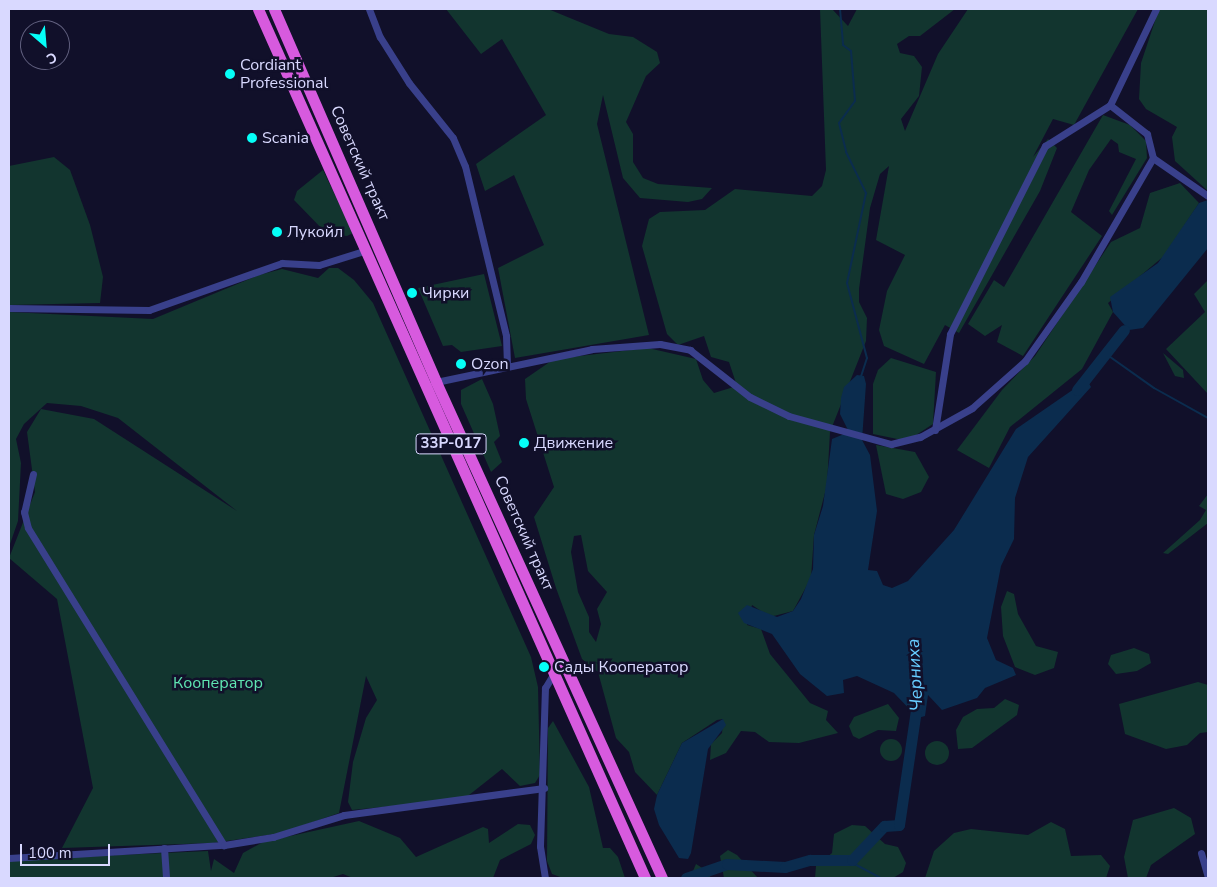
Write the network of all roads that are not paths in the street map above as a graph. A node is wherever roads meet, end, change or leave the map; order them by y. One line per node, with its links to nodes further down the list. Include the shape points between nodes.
1 (258, 9): 8 (highway, Советский тракт / 33Р-017)
2 (274, 9): 11 (highway, Советский тракт / 33Р-017)
3 (369, 9): 10 (street, via 380,37 409,83 453,138 465,166 506,336)
4 (1156, 9): 5 (street)
5 (1110, 105): 6 (street, via 1147,134); 12 (street, via 1045,146 950,334 942,368)
6 (1152, 158): 7 (street); 12 (street, via 1081,282 1025,361 972,408)
7 (1208, 196)
8 (367, 250): 9 (street, via 319,265 282,262 149,310); 14 (highway, Советский тракт / 33Р-017)
9 (9, 308)
10 (507, 364): 11 (street); 12 (street, via 592,349 660,344 690,350 750,397 848,434 891,444)
11 (436, 382): 24 (highway, Советский тракт / 33Р-017)
12 (935, 430)
13 (34, 474): 16 (street, via 24,512 28,528)
14 (554, 673): 15 (street, via 544,688); 23 (highway, Советский тракт / 33Р-017)
15 (544, 788): 16 (street, via 344,815 273,837); 22 (street, via 540,846)
16 (224, 845): 17 (street)
17 (164, 848): 19 (street); 21 (street)
18 (1201, 853): 20 (street)
19 (9, 858)
20 (1208, 877)
21 (166, 878)
22 (545, 878)
23 (645, 878)
24 (662, 878)

